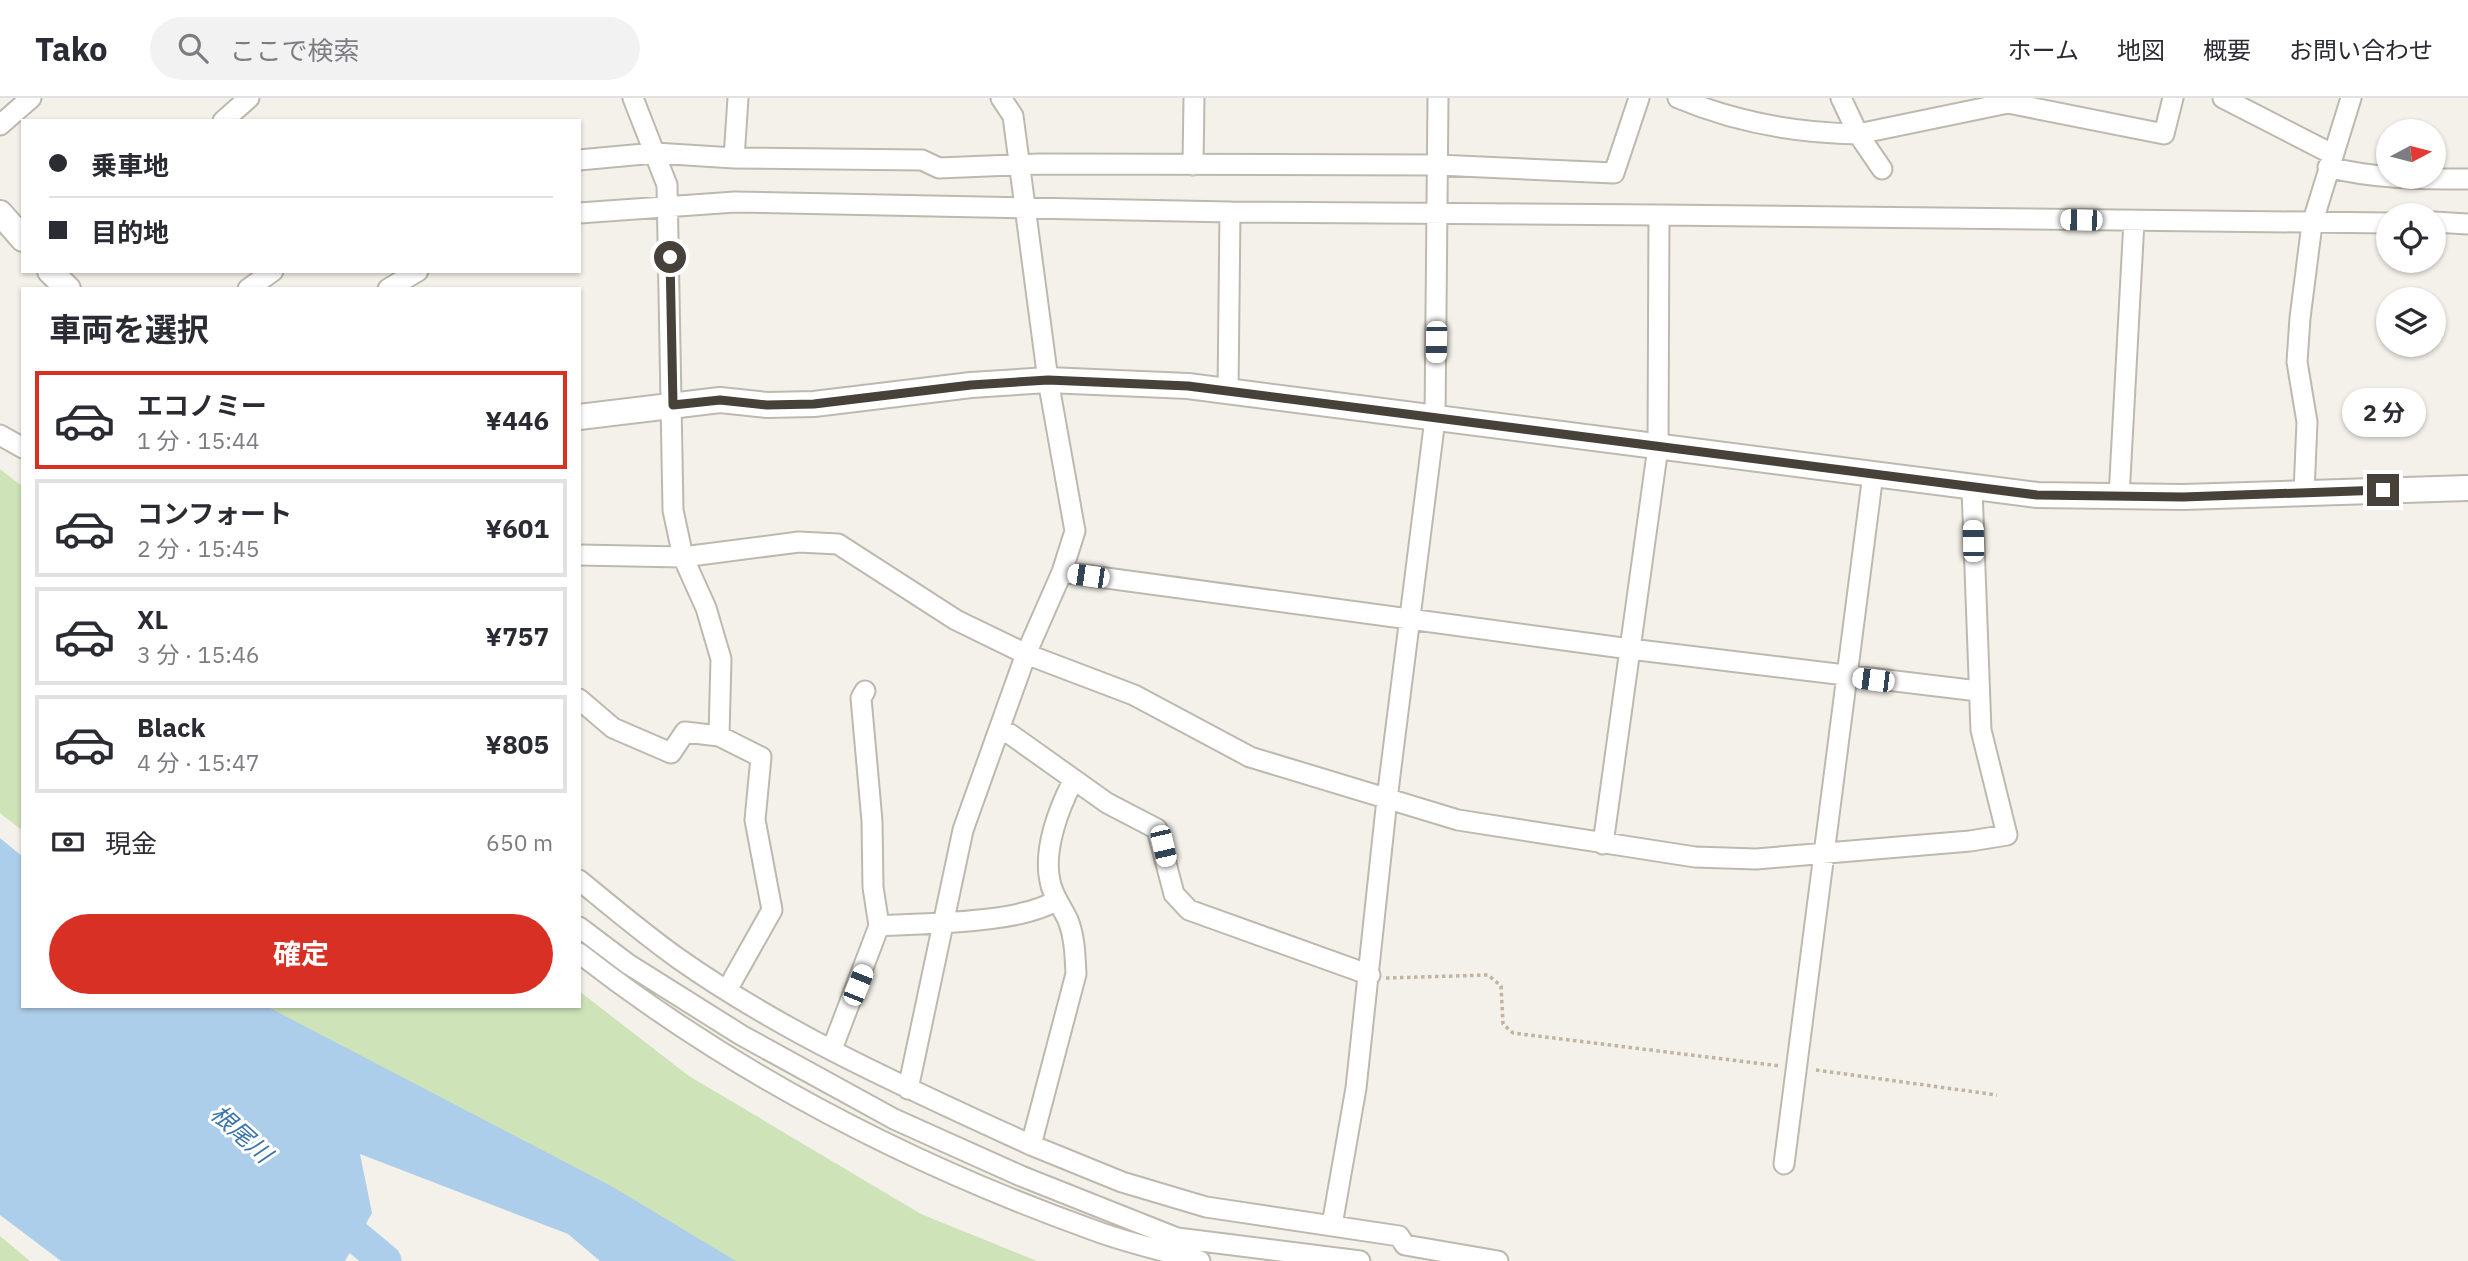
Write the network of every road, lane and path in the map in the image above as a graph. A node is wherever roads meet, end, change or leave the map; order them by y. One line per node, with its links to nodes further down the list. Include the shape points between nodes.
1 (31, 98): 15 (street)
2 (249, 98): 14 (street)
3 (633, 98): 17 (street)
4 (738, 98): 18 (street)
5 (1002, 98): 23 (street, via 1013,116)
6 (1194, 98): 21 (street)
7 (1438, 98): 22 (street)
8 (1639, 98): 22 (street, via 1614,173)
9 (1678, 98): 16 (street, via 1720,115 1821,134)
10 (1841, 98): 16 (street)
11 (2173, 98): 16 (street, via 2164,134 2008,103)
12 (2223, 98): 20 (street, via 2273,121)
13 (2351, 98): 20 (street)
14 (231, 113)
15 (0, 125)
16 (1858, 134): 24 (street)
17 (655, 153): 18 (street); 19 (street); 26 (street, via 667,185)
18 (734, 158): 23 (street, via 922,160 939,168)
19 (581, 160)
20 (2330, 161): 25 (street, via 2355,174); 36 (street)
21 (1193, 165): 22 (street); 23 (street)
22 (1438, 165): 29 (street)
23 (1020, 166): 27 (street)
24 (1882, 169)
25 (2468, 179)
26 (669, 208): 27 (street, via 735,202); 31 (street); 45 (street)
27 (1025, 208): 28 (street); 43 (street)
28 (1230, 212): 29 (street); 44 (street)
29 (1438, 212): 32 (street); 47 (street)
30 (0, 213): 38 (street)
31 (581, 213)
32 (1659, 215): 33 (street); 50 (street)
33 (2134, 222): 36 (street); 55 (street)
34 (2376, 223): 36 (street)
35 (2446, 223): 37 (street)
36 (2312, 224): 54 (street, via 2297,362 2307,422)
37 (2468, 224)
38 (21, 237)
39 (270, 273): 41 (street)
40 (415, 273): 42 (street)
41 (251, 287)
42 (391, 287)
43 (1048, 380): 44 (street); 45 (street, via 814,404 720,400); 58 (street, via 1076,531)
44 (1228, 392): 47 (street)
45 (673, 405): 46 (street); 57 (street, via 673,510)
46 (581, 417)
47 (1435, 419): 50 (street); 59 (street)
48 (0, 435): 49 (street)
49 (21, 447)
50 (1658, 447): 51 (street); 60 (street)
51 (1874, 474): 53 (street); 62 (street)
52 (2468, 488): 54 (street)
53 (1972, 489): 55 (street); 64 (street)
54 (2304, 492): 55 (street)
55 (2119, 497)
56 (581, 555): 57 (street)
57 (683, 557): 61 (street, via 799,542 838,544 956,620); 67 (street, via 706,607 721,659)
58 (1062, 572): 59 (street); 61 (street)
59 (1409, 620): 60 (street); 69 (street)
60 (1630, 649): 62 (street); 70 (street)
61 (1026, 654): 66 (street); 69 (street, via 1134,695 1250,757)
62 (1847, 677): 64 (street); 71 (street)
63 (865, 691): 75 (street, via 861,698)
64 (1978, 691): 71 (street, via 1980,730 2007,835)
65 (581, 701): 67 (street, via 613,728 671,753 685,732)
66 (999, 730): 68 (street); 74 (street, via 963,830)
67 (719, 736): 79 (street, via 761,757 755,820 772,911)
68 (1073, 781): 73 (street, via 1059,808 1050,855 1049,880); 78 (street, via 1157,829 1174,894 1189,910)
69 (1387, 799): 70 (street, via 1458,820); 78 (street)
70 (1603, 844): 71 (street, via 1696,857 1756,859)
71 (1825, 853): 81 (street)
72 (581, 882): 79 (street)
73 (1057, 900): 74 (street, via 1042,910); 84 (street, via 1068,921 1076,974)
74 (944, 922): 75 (street); 82 (street)
75 (879, 926): 80 (street)
76 (581, 929): 88 (street, via 628,964 741,1035 894,1119 1021,1176 1177,1238)
77 (581, 955): 87 (street, via 647,1006 849,1125 936,1168 1083,1227)
78 (1370, 975): 81 (path, via 1391,979 1488,975 1501,986 1503,1024 1513,1033); 86 (street)
79 (727, 990): 80 (street)
80 (832, 1049): 82 (street)
81 (1795, 1068): 83 (path); 85 (street)
82 (908, 1089): 84 (street)
83 (1997, 1095)
84 (1031, 1145): 86 (street, via 1122,1182 1206,1207)
85 (1784, 1164)
86 (1332, 1225): 89 (street, via 1399,1236 1405,1245)
87 (1200, 1261)
88 (1360, 1261)
89 (1498, 1261)

